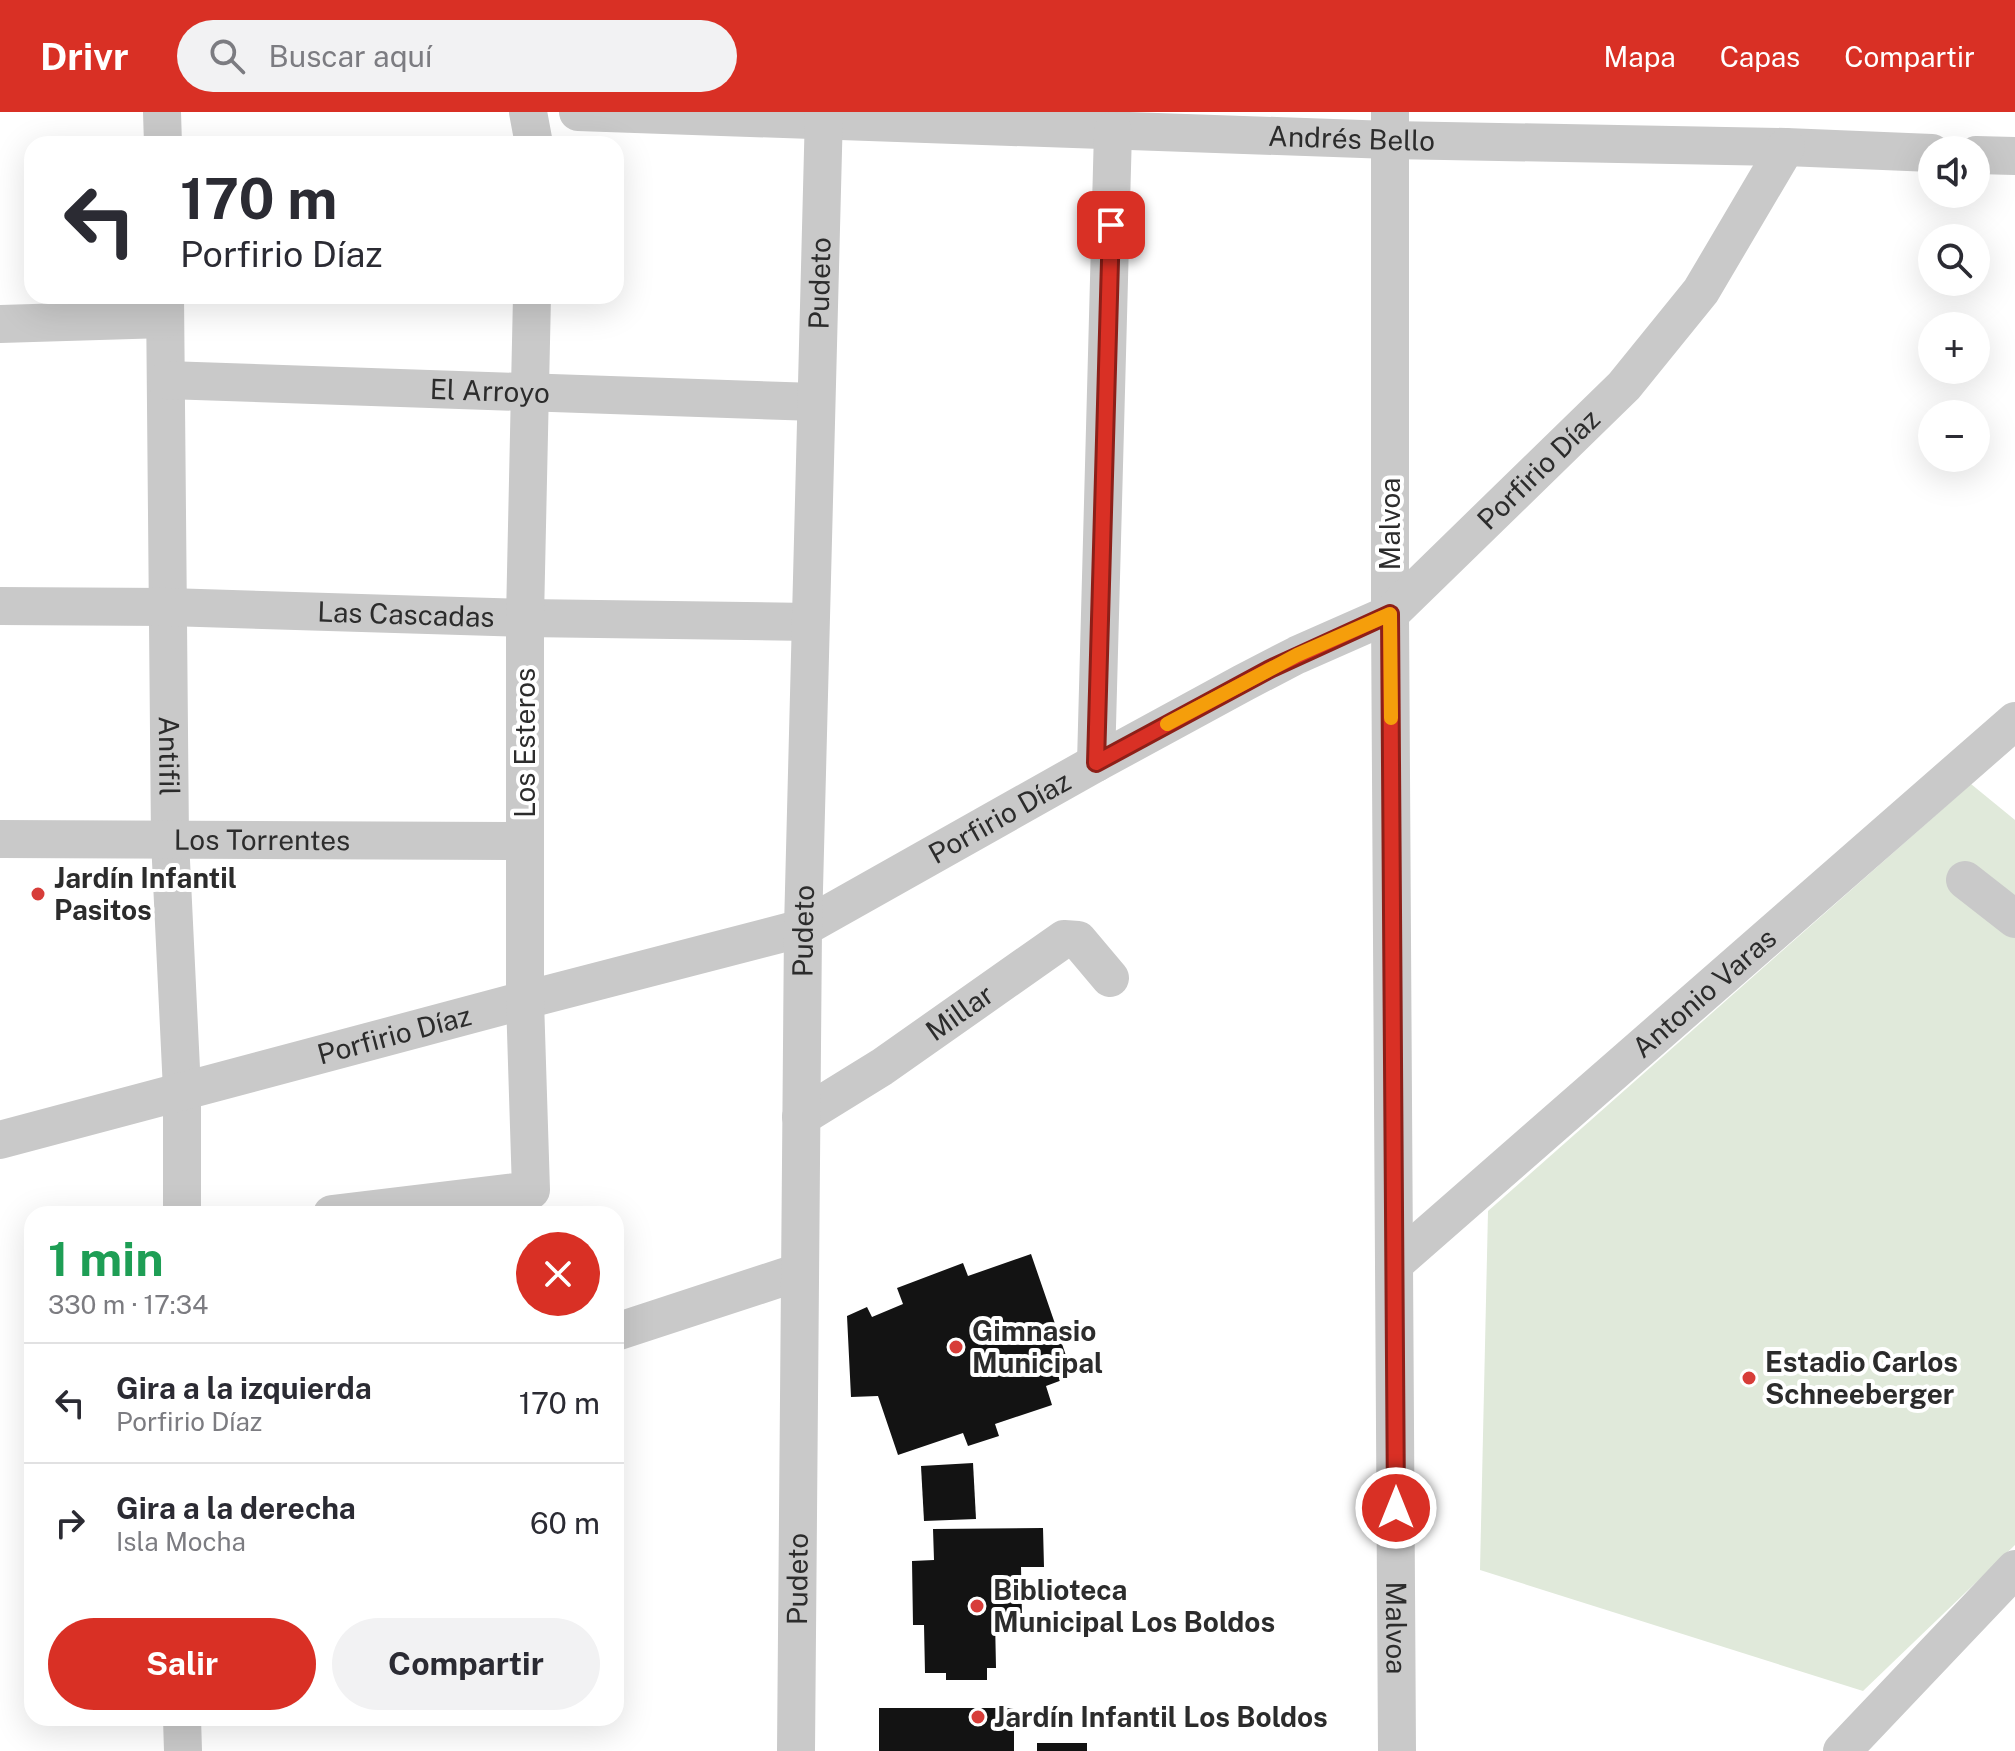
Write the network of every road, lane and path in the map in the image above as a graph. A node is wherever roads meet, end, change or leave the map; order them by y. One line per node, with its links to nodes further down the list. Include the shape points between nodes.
1 (162, 112): 7 (street)
2 (528, 112): 8 (street)
3 (578, 112): 4 (street, Andrés Bello)
4 (824, 116): 6 (street, Andrés Bello); 18 (street, Pudeto)
5 (1390, 126): 6 (street, Andrés Bello); 9 (street, Andrés Bello); 21 (street, Malvoa)
6 (1113, 131): 25 (street)
7 (163, 136)
8 (532, 136)
9 (1786, 147): 10 (street, Andrés Bello); 21 (street, Porfirio Díaz, via 1701,291 1624,386)
10 (1918, 152)
11 (1990, 155): 12 (street)
12 (2015, 156)
13 (532, 304): 17 (street, Los Esteros)
14 (165, 308): 15 (street); 16 (street, Antifil)
15 (0, 324)
16 (166, 380): 17 (street, El Arroyo); 20 (street, Antifil)
17 (530, 393): 18 (street, El Arroyo); 22 (street, Los Esteros)
18 (816, 402): 23 (street, Pudeto)
19 (0, 606): 20 (street, Las Cascadas)
20 (168, 607): 22 (street, Las Cascadas); 27 (street, Antifil)
21 (1390, 614): 25 (street, Porfirio Díaz, via 1270,669); 39 (street, Malvoa)
22 (525, 618): 23 (street, Las Cascadas); 28 (street, Los Esteros)
23 (810, 622): 31 (street, Pudeto)
24 (2015, 721): 39 (street, Antonio Varas)
25 (1096, 763): 31 (street, Porfirio Díaz)
26 (0, 839): 27 (street, Los Torrentes)
27 (170, 840): 28 (street, Los Torrentes); 34 (street, Antifil)
28 (525, 841): 33 (street, Los Esteros)
29 (1965, 880): 30 (street)
30 (2015, 919)
31 (803, 928): 33 (street, Porfirio Díaz); 35 (street, Pudeto)
32 (1110, 978): 35 (street, Millar, via 1078,940 1064,939)
33 (525, 1000): 34 (street, Porfirio Díaz); 38 (street, Los Esteros, via 531,1190)
34 (182, 1090): 36 (street, Porfirio Díaz); 37 (street, Antifil)
35 (801, 1117): 40 (street, Pudeto)
36 (0, 1140)
37 (182, 1206)
38 (398, 1206)
39 (1394, 1264): 46 (street, Malvoa)
40 (799, 1272): 41 (street); 45 (street, Pudeto)
41 (624, 1329)
42 (2015, 1569): 47 (street)
43 (182, 1726): 44 (street)
44 (183, 1751)
45 (796, 1751)
46 (1397, 1751)
47 (1842, 1751)

